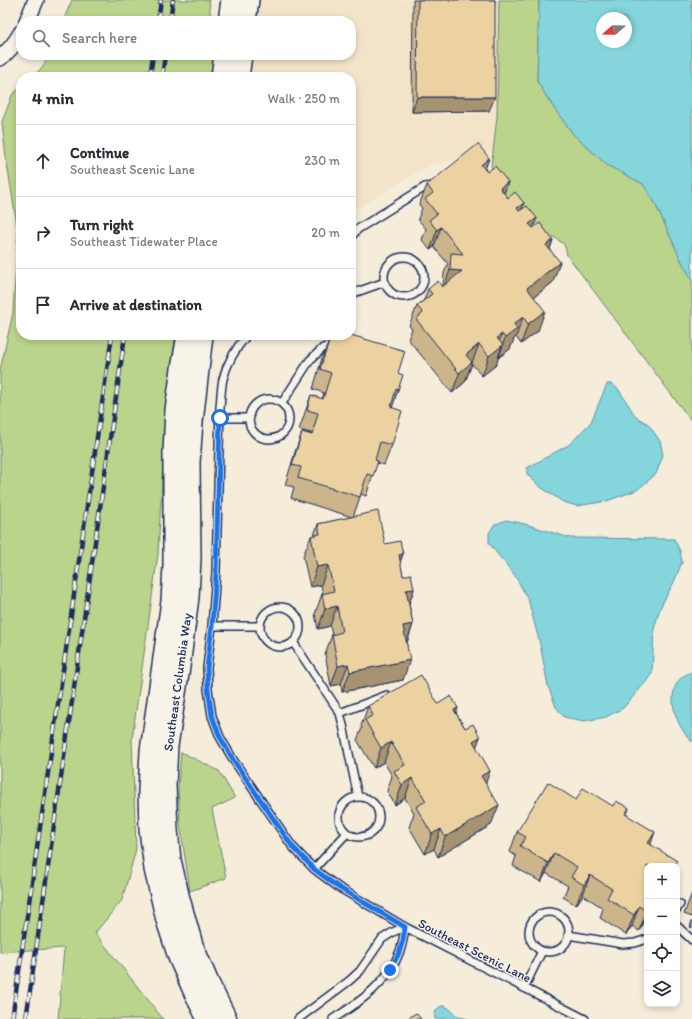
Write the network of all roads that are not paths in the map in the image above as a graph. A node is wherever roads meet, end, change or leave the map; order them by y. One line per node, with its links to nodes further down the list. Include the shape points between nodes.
1 (36, 0): 4 (street)
2 (232, 0): 5 (street)
3 (248, 0): 6 (street)
4 (29, 16)
5 (230, 16)
6 (246, 16)
7 (16, 41): 8 (street)
8 (0, 58)
9 (224, 60): 11 (street)
10 (240, 60): 12 (street)
11 (223, 72)
12 (239, 72)
13 (434, 186): 14 (lane, via 425,187)
14 (356, 231)
15 (385, 282): 15 (lane, via 392,293 398,296 412,296 422,286 424,273 417,261 411,258 397,258 387,267); 16 (lane)
16 (356, 292)
17 (187, 340): 39 (street, Southeast Columbia Way, via 176,410 172,601 151,751 150,829 155,869 167,920 179,957)
18 (201, 340): 40 (street, Southeast Columbia Way, via 189,462 188,597 167,746 165,785 170,860 179,899 192,945)
19 (243, 340): 22 (lane, Southeast Scenic Lane, via 234,352 223,380)
20 (343, 344): 21 (lane, via 323,348 310,360)
21 (282, 403): 23 (lane, via 269,398 262,400 252,409); 23 (lane, via 289,415 289,422 283,434 277,437 263,438 257,434 252,429)
22 (220, 418): 23 (lane); 24 (lane, Southeast Scenic Lane)
23 (250, 418)
24 (212, 626): 25 (lane); 31 (lane, Southeast Scenic Lane, via 207,668 208,689 212,716 220,737 292,846)
25 (260, 626): 26 (lane, via 263,637 274,646 288,646); 26 (lane, via 263,617 273,608 287,608 293,611 300,623 298,636)
26 (293, 642): 28 (lane)
27 (387, 695): 28 (lane)
28 (340, 713): 29 (lane)
29 (358, 797): 30 (lane, via 347,801 340,811 340,823); 30 (lane, via 364,797 375,804 379,816 378,823 375,829 365,836 352,836)
30 (347, 833): 31 (lane)
31 (314, 869): 32 (lane, Southeast Scenic Lane, via 338,887)
32 (405, 927): 38 (lane, Southeast Scenic Lane); 41 (lane, via 382,939 349,981); 42 (lane, via 399,953 381,982)
33 (680, 929): 36 (lane)
34 (568, 935): 35 (lane, via 623,944 635,944); 37 (lane, via 566,942 556,951); 37 (lane, via 568,928 562,917 550,912 538,916 530,925 529,932 532,943)
35 (644, 940)
36 (692, 940)
37 (542, 951): 38 (lane)
38 (524, 988): 43 (lane, Southeast Scenic Lane)
39 (208, 1019)
40 (226, 1019)
41 (298, 1019)
42 (333, 1019)
43 (585, 1019)

